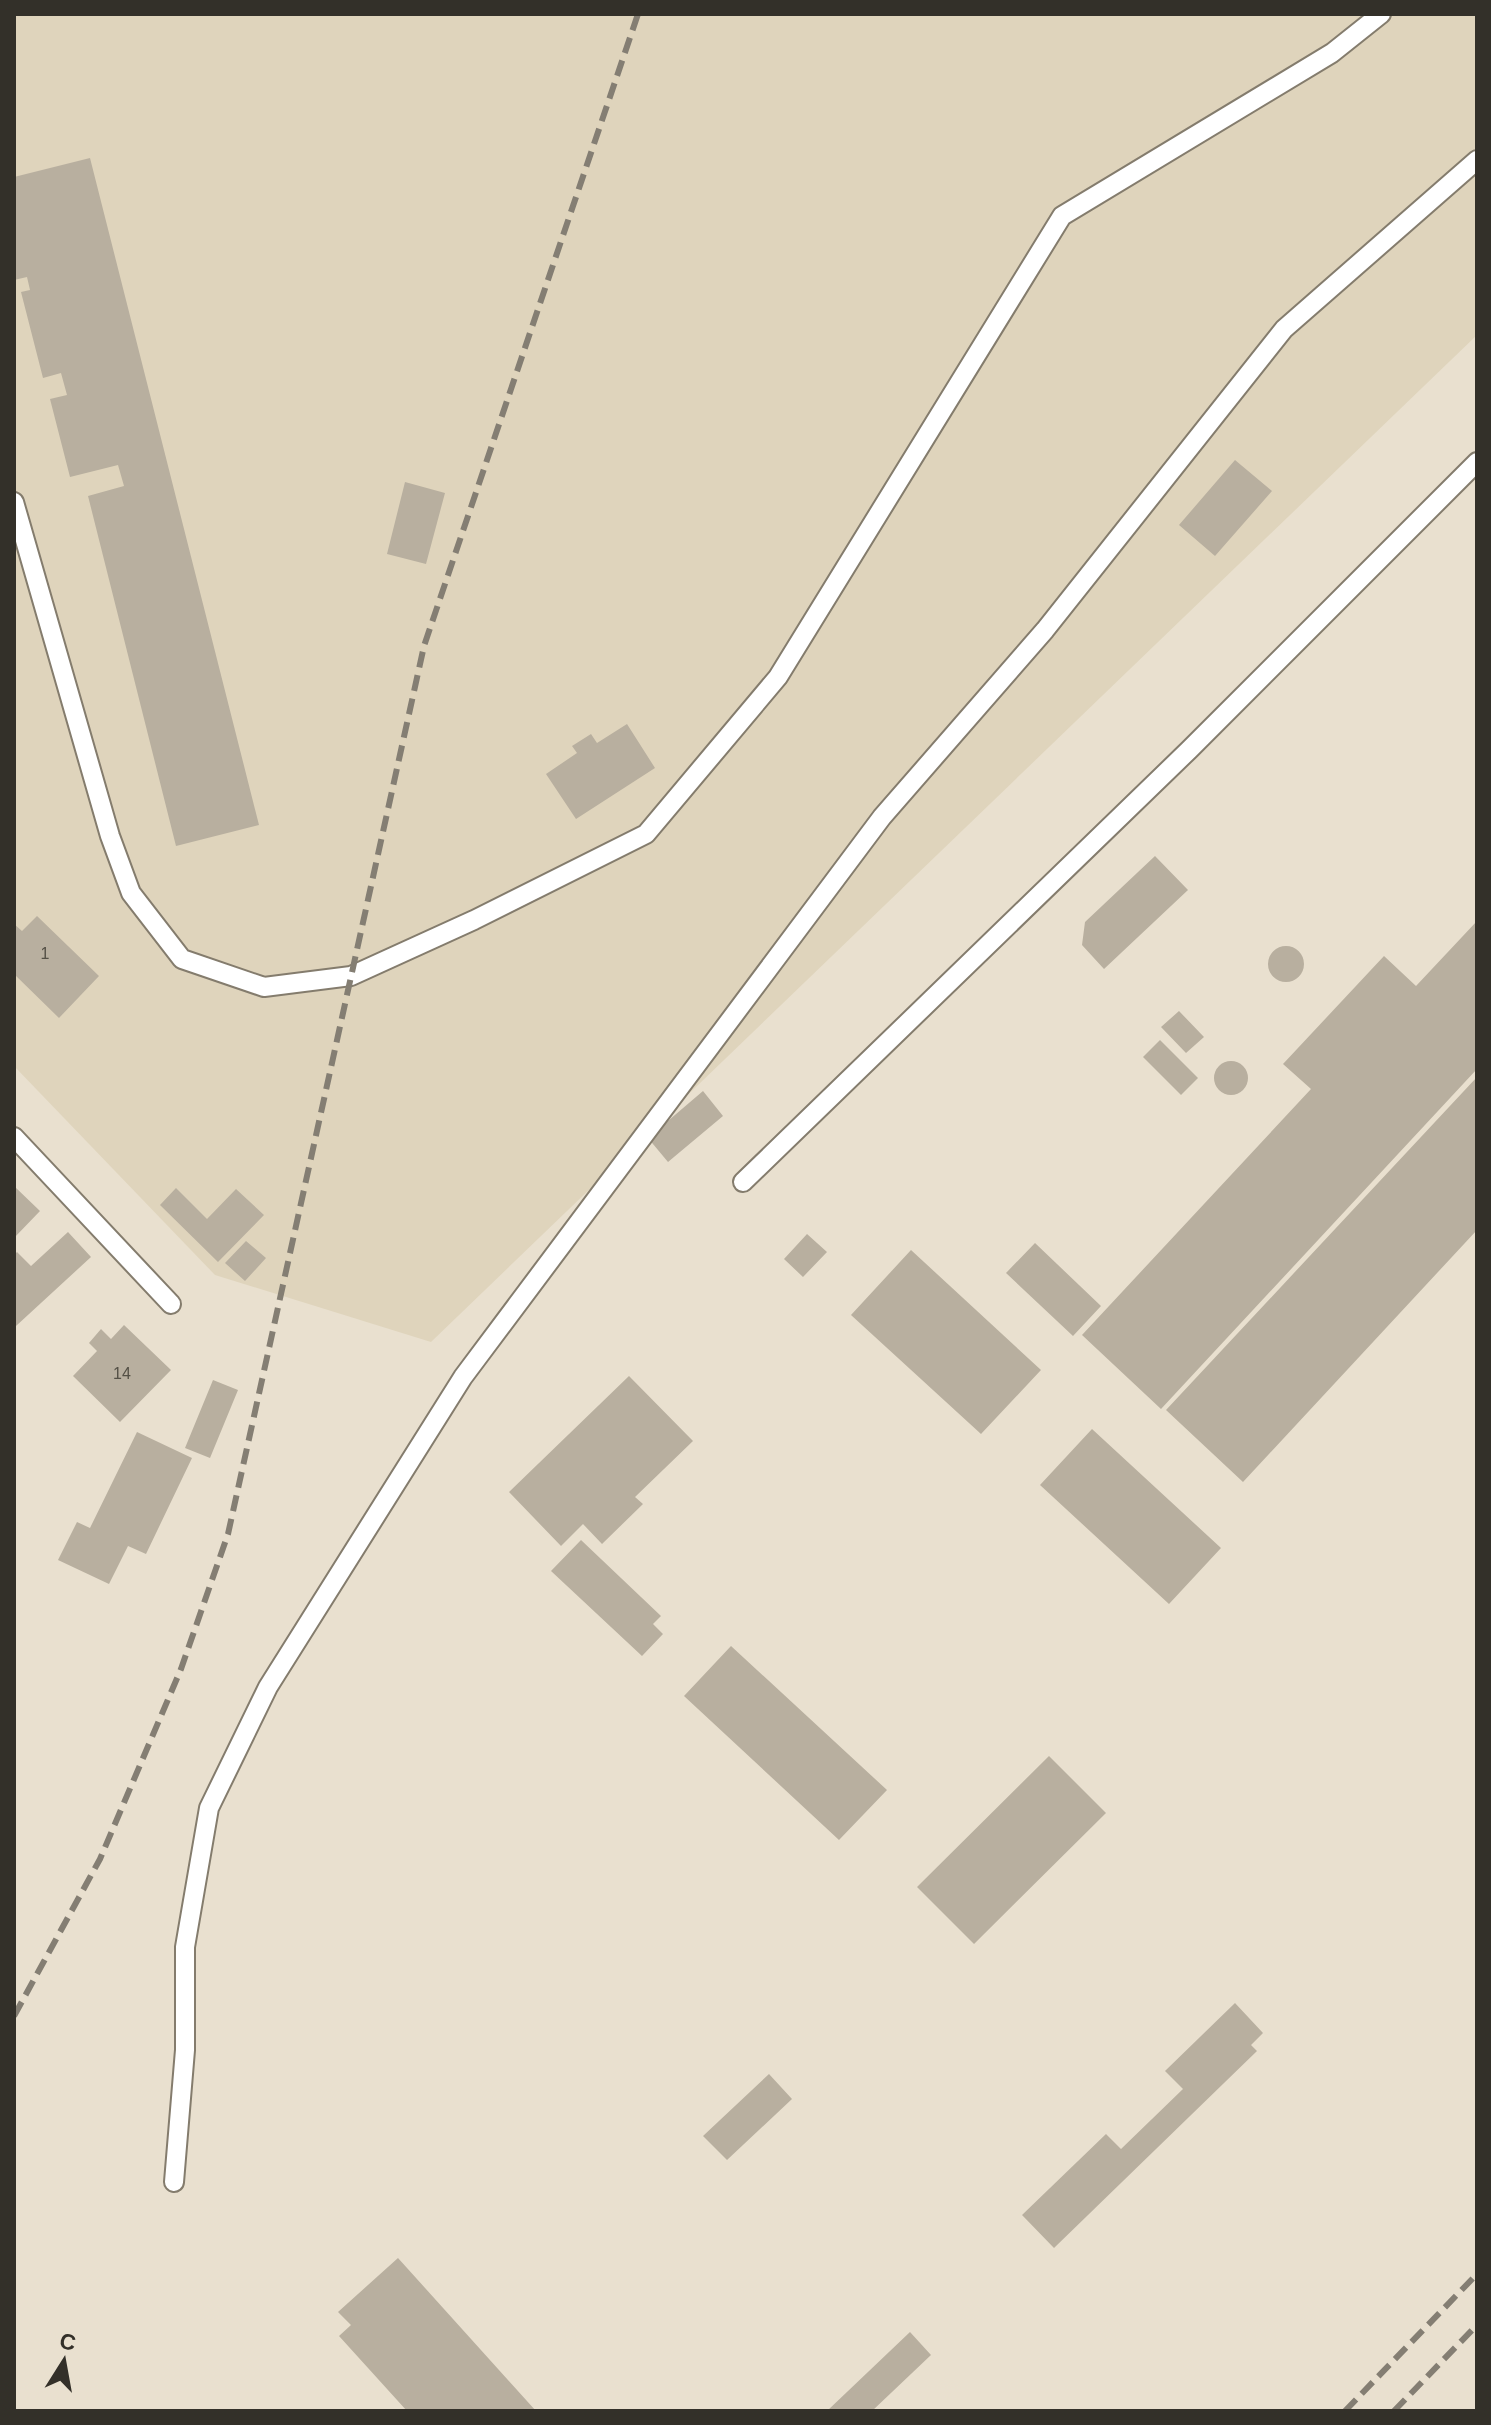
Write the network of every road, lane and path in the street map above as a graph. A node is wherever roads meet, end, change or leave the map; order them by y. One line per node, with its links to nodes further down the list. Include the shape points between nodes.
1 (1381, 14): 4 (lane, via 1332,53 1062,216 778,677 646,834 351,976 264,987 182,959 131,893)
2 (1477, 160): 8 (lane, via 1284,329 1045,630 882,817 463,1377 268,1687 209,1808 185,1947 185,2050)
3 (1477, 462): 6 (lane)
4 (14, 502)
5 (14, 1137): 7 (lane)
6 (743, 1182)
7 (171, 1304)
8 (174, 2182)

